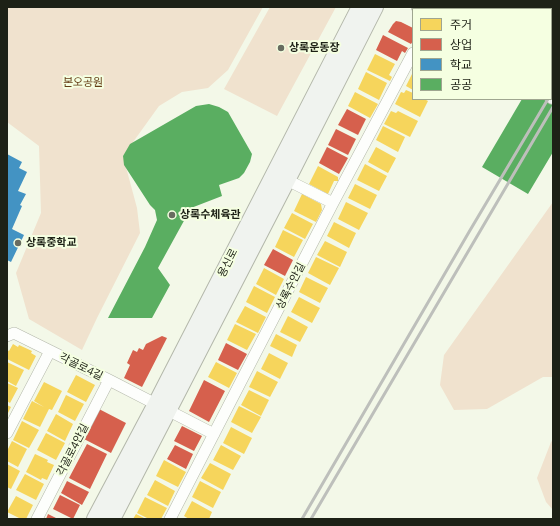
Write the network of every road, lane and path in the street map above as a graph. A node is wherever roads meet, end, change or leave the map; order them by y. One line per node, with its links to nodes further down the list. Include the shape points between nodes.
1 (360, 7): 9 (main road, 용신로)
2 (375, 7): 4 (main road, 용신로)
3 (412, 55): 5 (street, 상록수안길)
4 (287, 180): 5 (street); 9 (main road, 용신로)
5 (333, 203): 11 (street, 상록수안길)
6 (7, 336): 7 (street, 각골로4길, via 14,333)
7 (50, 351): 8 (street, 각골로4길); 10 (street)
8 (109, 380): 9 (street, 각골로4길); 12 (street, 각골로4안길)
9 (162, 407): 11 (street, 각골로4길); 13 (main road, 용신로); 14 (main road, 용신로)
10 (7, 433)
11 (214, 434): 15 (street, 상록수안길)
12 (37, 519)
13 (95, 519)
14 (112, 519)
15 (170, 519)

